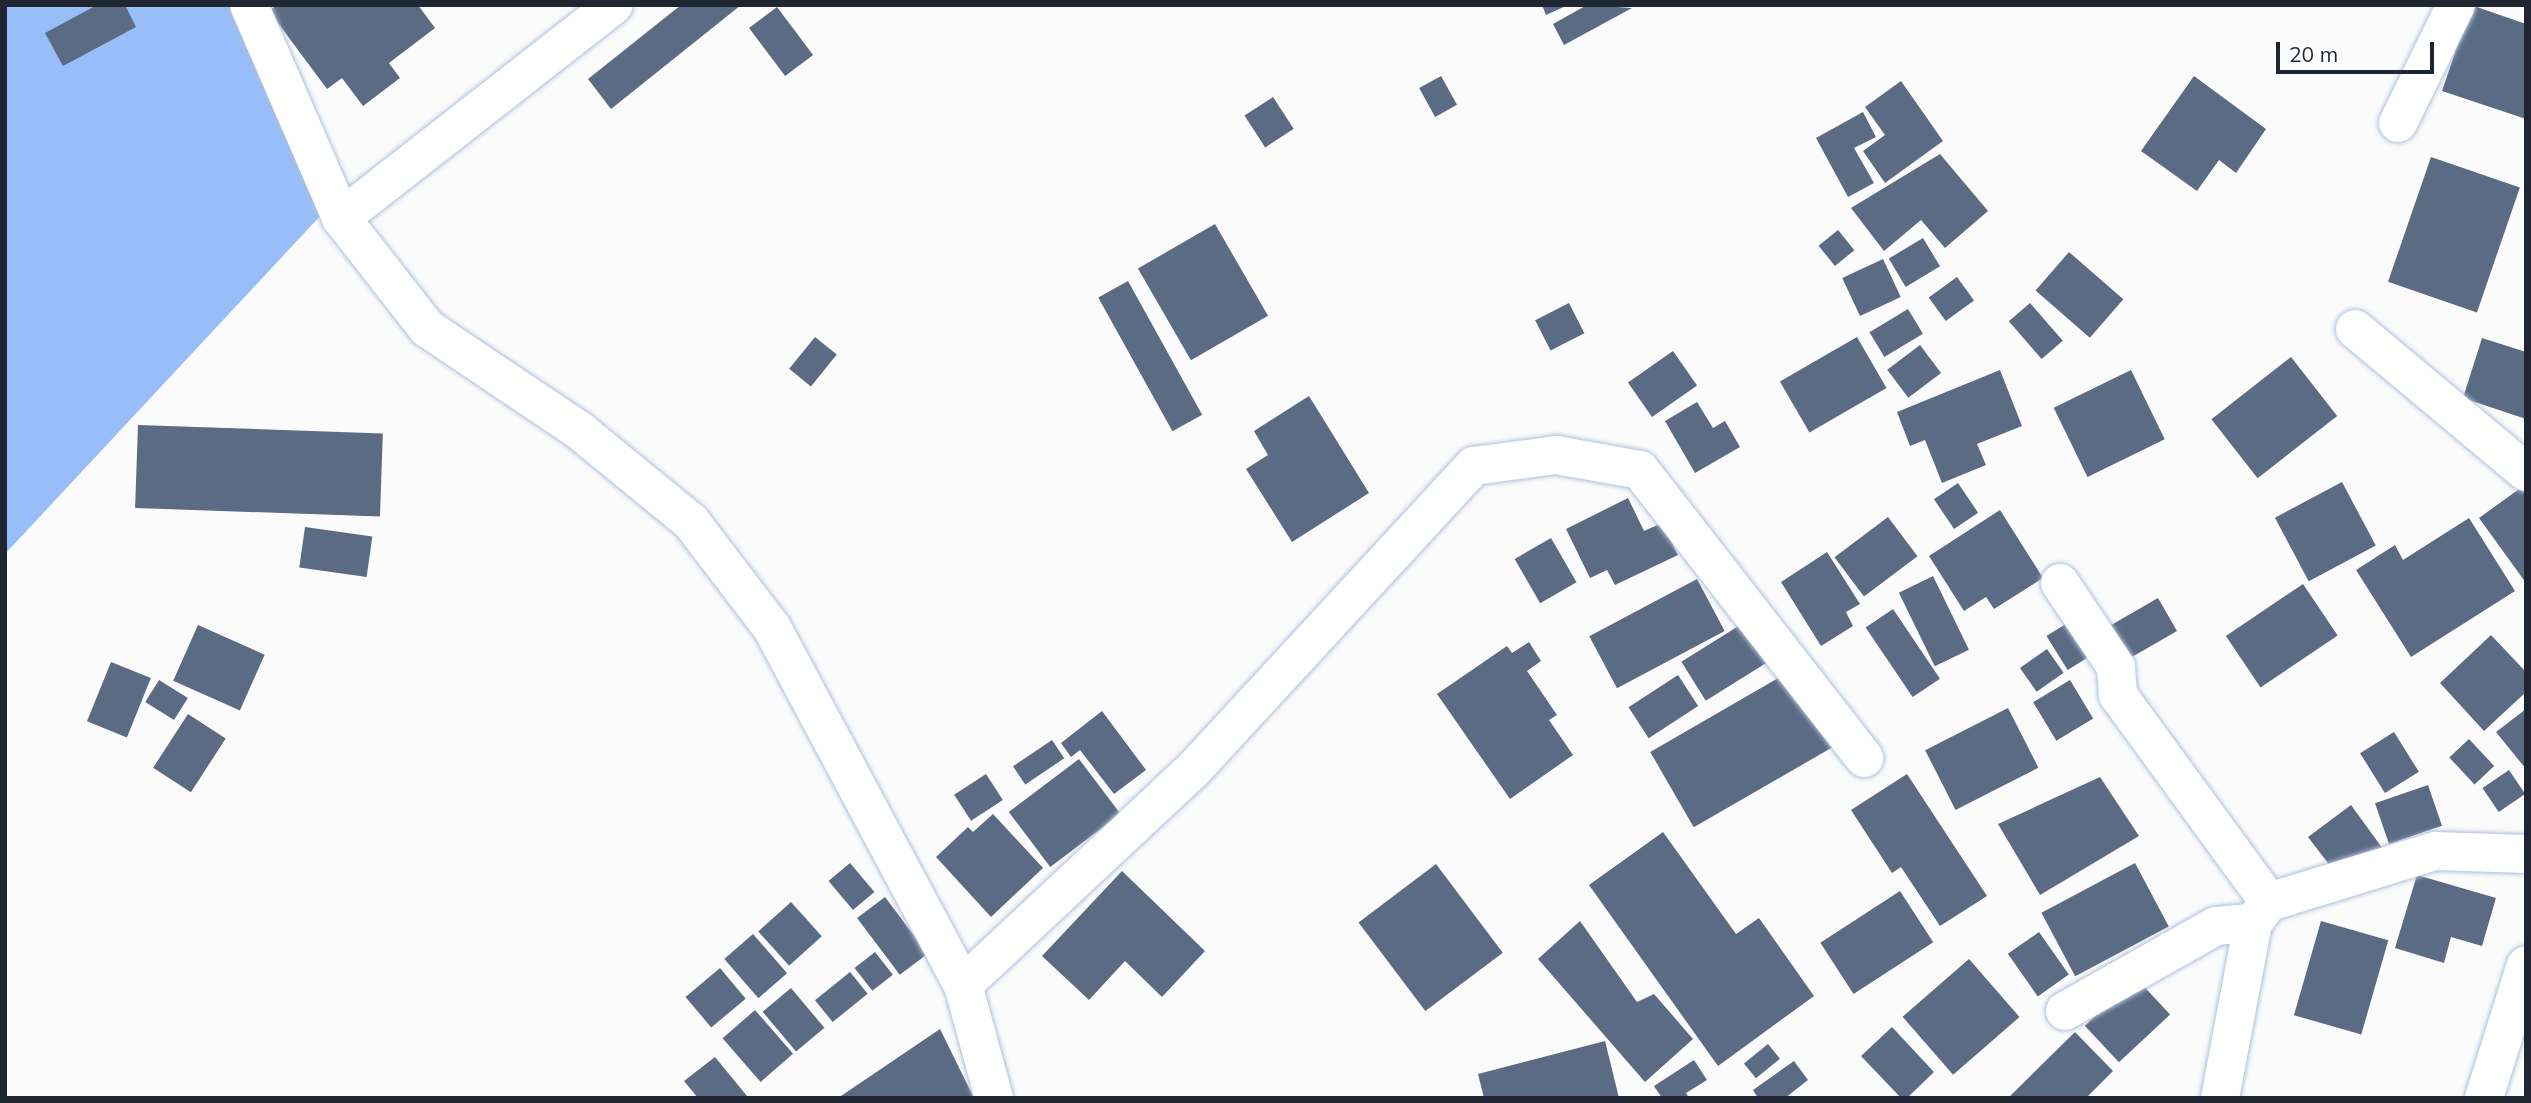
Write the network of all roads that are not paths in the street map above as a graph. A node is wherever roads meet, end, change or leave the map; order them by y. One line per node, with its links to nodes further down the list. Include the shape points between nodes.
1 (249, 5): 5 (street)
2 (614, 5): 5 (street)
3 (2456, 5): 4 (street)
4 (2398, 123)
5 (341, 218): 13 (street, via 428,328 580,431 691,522 772,628)
6 (2355, 328): 7 (street)
7 (2526, 472)
8 (2060, 583): 11 (street, via 2116,667 2119,695)
9 (1864, 758): 13 (street, via 1640,470 1556,455 1474,466 1194,770)
10 (2526, 854): 11 (street, via 2435,851)
11 (2261, 913): 14 (street, via 2216,926); 17 (street)
12 (2526, 965): 15 (street)
13 (963, 985): 16 (street)
14 (2065, 1011)
15 (2514, 1042): 18 (street)
16 (994, 1098)
17 (2220, 1098)
18 (2484, 1098)

